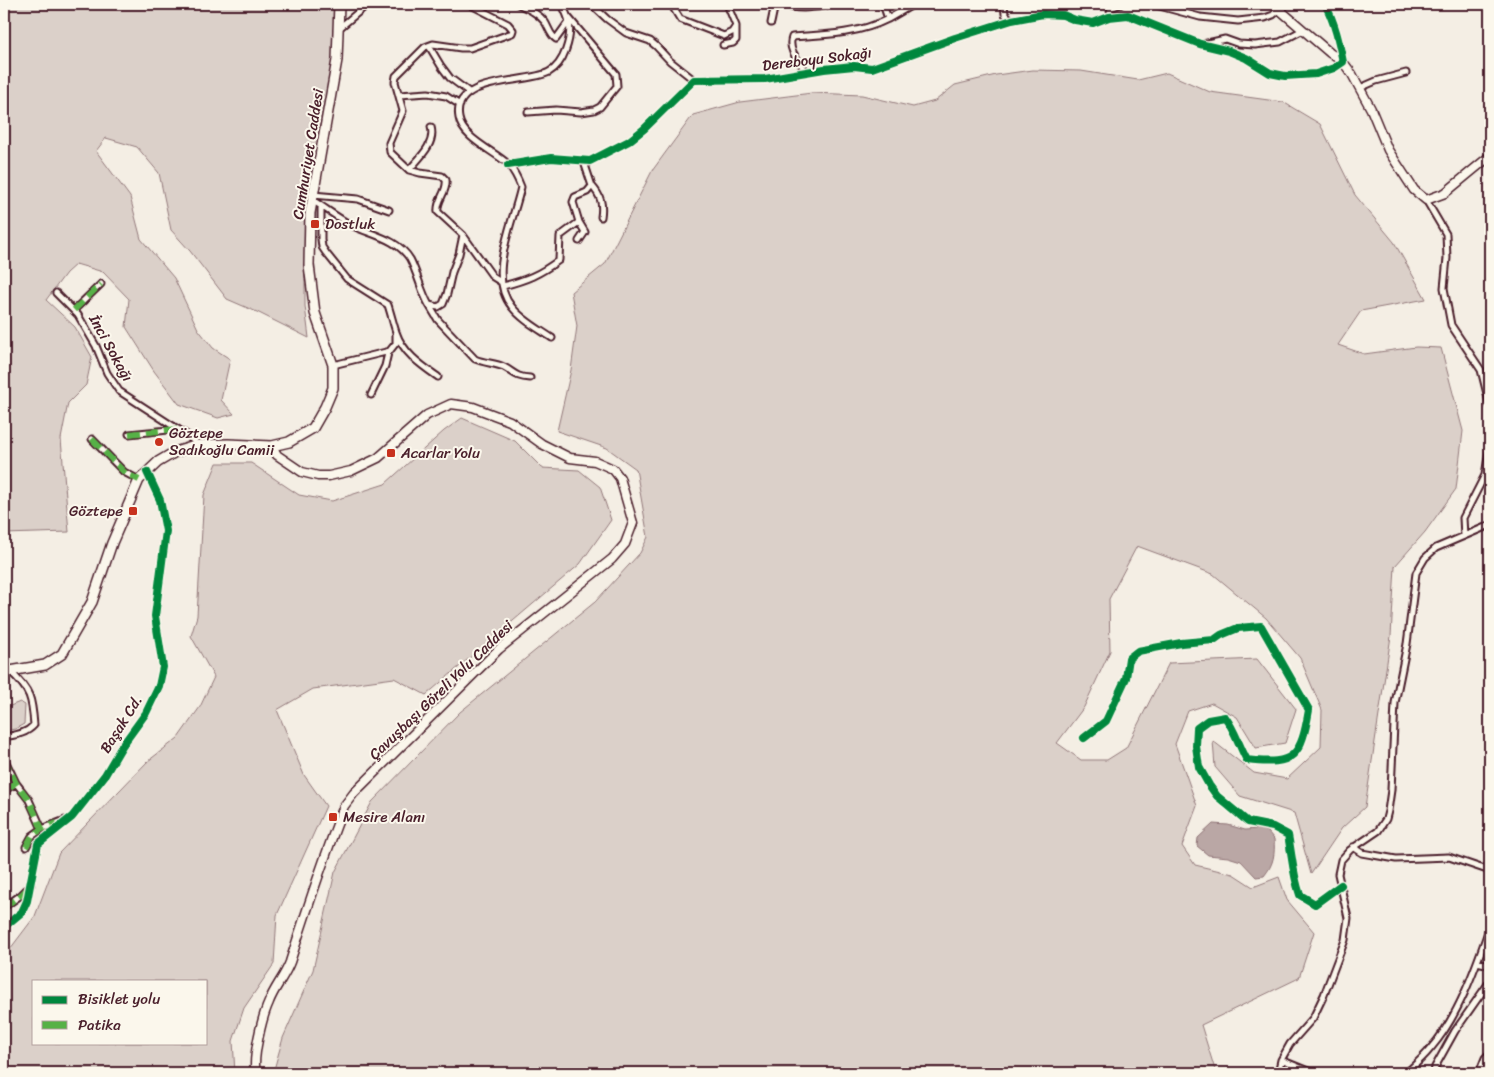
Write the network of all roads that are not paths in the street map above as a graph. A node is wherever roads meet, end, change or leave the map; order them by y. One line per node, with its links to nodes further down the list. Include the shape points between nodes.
1 (339, 4): 27 (main road, Cumhuriyet Caddesi)
2 (368, 4): 27 (street)
3 (469, 4): 30 (street, via 508,24 512,33 470,48)
4 (518, 4): 21 (street, via 536,13 556,40)
5 (562, 4): 21 (street)
6 (591, 4): 34 (street, via 626,33 650,41)
7 (671, 4): 25 (street, via 680,19 724,36)
8 (727, 4): 25 (street)
9 (775, 4): 24 (street)
10 (781, 4): 11 (street, via 796,8)
11 (837, 4)
12 (883, 4): 22 (street)
13 (914, 4): 22 (street)
14 (1004, 4): 23 (street, via 1005,14)
15 (1121, 4): 20 (street, via 1111,8)
16 (1152, 4): 19 (street, via 1200,17 1238,21 1265,18)
17 (1273, 4): 19 (main road)
18 (1325, 4): 31 (street, via 1332,17)
19 (1283, 6): 26 (main road)
20 (1109, 17): 23 (street, Dereboyu Sokağı, via 1093,23 1063,15 1042,14); 28 (street, Dereboyu Sokağı, via 1128,14)
21 (568, 18): 36 (street, via 570,36 564,53 548,73 502,81); 39 (street, via 616,74 617,86 594,110)
22 (888, 19): 32 (street, via 836,34 792,37 791,48)
23 (1012, 20): 32 (street, Dereboyu Sokağı, via 872,68 854,66)
24 (771, 23)
25 (736, 26): 29 (street, via 736,40)
26 (1303, 30): 28 (street, via 1280,42 1255,45 1226,39); 31 (main road)
27 (337, 31): 46 (main road, Cumhuriyet Caddesi, via 337,60)
28 (1200, 44): 31 (street, Dereboyu Sokağı, via 1229,51 1270,73 1285,76 1316,74)
29 (723, 45)
30 (429, 46): 36 (street, via 450,78); 37 (street, via 396,76)
31 (1343, 62): 35 (main road)
32 (806, 71): 34 (street, Dereboyu Sokağı, via 775,79)
33 (1406, 73): 35 (street)
34 (694, 80): 42 (street, via 629,141)
35 (1360, 88): 47 (main road, via 1388,150 1414,190)
36 (469, 92): 38 (street)
37 (399, 95): 38 (street, via 428,93 446,96); 44 (street, via 403,110 389,143 390,152)
38 (460, 106): 43 (street, via 458,118 464,129)
39 (528, 112)
40 (430, 127): 44 (street, via 432,133 428,148)
41 (1490, 156): 47 (main road, via 1445,193)
42 (584, 162): 43 (street, via 551,158); 45 (street)
43 (508, 164): 55 (street, via 521,187 503,252)
44 (409, 170): 52 (street, via 442,176 446,180 438,212)
45 (592, 186): 50 (street, via 602,200); 51 (street, via 573,199)
46 (312, 197): 48 (street); 49 (street, via 358,199); 62 (main road, Cumhuriyet Caddesi, via 309,265 315,313)
47 (1426, 200): 66 (street, via 1446,234 1444,288 1451,326 1481,370)
48 (321, 206): 57 (street, via 350,225 391,242 404,252); 59 (street, via 322,247 347,279 388,306)
49 (389, 210)
50 (601, 217)
51 (578, 222): 53 (street, via 585,232); 55 (street, via 560,236 558,260 527,280)
52 (463, 236): 55 (street, via 493,277); 57 (street, via 443,304 438,307)
53 (579, 241)
54 (100, 284): 58 (street)
55 (502, 284): 60 (street, via 511,307)
56 (56, 293): 58 (street, İnci Sokağı)
57 (429, 305): 64 (street, via 438,320 476,359)
58 (74, 310): 67 (street, İnci Sokağı, via 119,391)
59 (396, 334): 61 (street, via 396,342); 63 (street, via 406,350)
60 (552, 338)
61 (390, 351): 62 (street); 65 (street)
62 (333, 365): 72 (main road, Cumhuriyet Caddesi, via 333,388 313,428 289,442)
63 (438, 377)
64 (530, 378)
65 (371, 395)
66 (1490, 406)
67 (178, 429): 68 (street); 70 (street, İnci Sokağı)
68 (129, 434)
69 (92, 439): 74 (street, via 124,472)
70 (198, 445): 72 (main road, Cumhuriyet Caddesi); 73 (main road, Cumhuriyet Caddesi, via 175,452)
71 (1490, 445): 76 (street, via 1485,475 1463,518)
72 (272, 446): 98 (main road, Çavuşbaşı Göreli Yolu Caddesi, via 277,455 302,472 329,476 351,471 378,458 427,415 451,404 473,407 510,421 542,444 570,458 595,461 612,469 620,478 633,523 625,544 612,559 499,649 344,806 289,964 268,1003 257,1045)
73 (147, 472): 74 (main road, Cumhuriyet Caddesi); 83 (street, Başak Cd., via 160,500 166,531 154,616 163,667 159,686 146,713 105,775)
74 (139, 480): 77 (main road, Cumhuriyet Caddesi, via 112,543 92,602 62,654 44,665)
75 (1490, 525): 76 (street)
76 (1464, 536): 86 (street, via 1436,548 1416,573 1395,703 1388,811 1378,831)
77 (7, 670): 78 (street, via 22,682 32,698 34,725 30,730)
78 (4, 737)
79 (1084, 738): 89 (street, via 1106,721 1126,678 1130,658 1138,651 1214,640 1238,628 1261,626 1310,710 1305,736 1299,749 1286,760 1247,760 1225,717 1208,720 1197,728 1199,767 1217,796 1248,822 1273,827 1288,835 1300,895 1315,904)
80 (4, 758): 81 (street)
81 (16, 783): 82 (street); 84 (street, via 29,800)
82 (4, 791)
83 (72, 817): 84 (street); 88 (street, Başak Cd., via 38,844)
84 (42, 829): 85 (street, via 32,836)
85 (26, 847)
86 (1353, 847): 87 (street, via 1362,853 1396,859 1449,857); 89 (street, via 1344,855 1339,867)
87 (1490, 871)
88 (31, 884): 90 (street); 92 (street, Başak Cd., via 22,912)
89 (1341, 885): 97 (street, via 1348,918 1345,940 1312,1018 1294,1038)
90 (4, 907)
91 (1490, 926): 93 (street)
92 (4, 927)
93 (1478, 962): 94 (street); 101 (street, via 1449,1023 1432,1048)
94 (1490, 965)
95 (1490, 981): 102 (street, via 1455,1031)
96 (1490, 1053): 103 (street)
97 (1281, 1060): 99 (street); 100 (street)
98 (256, 1073)
99 (1278, 1073)
100 (1313, 1073)
101 (1406, 1073)
102 (1434, 1073)
103 (1479, 1073)

